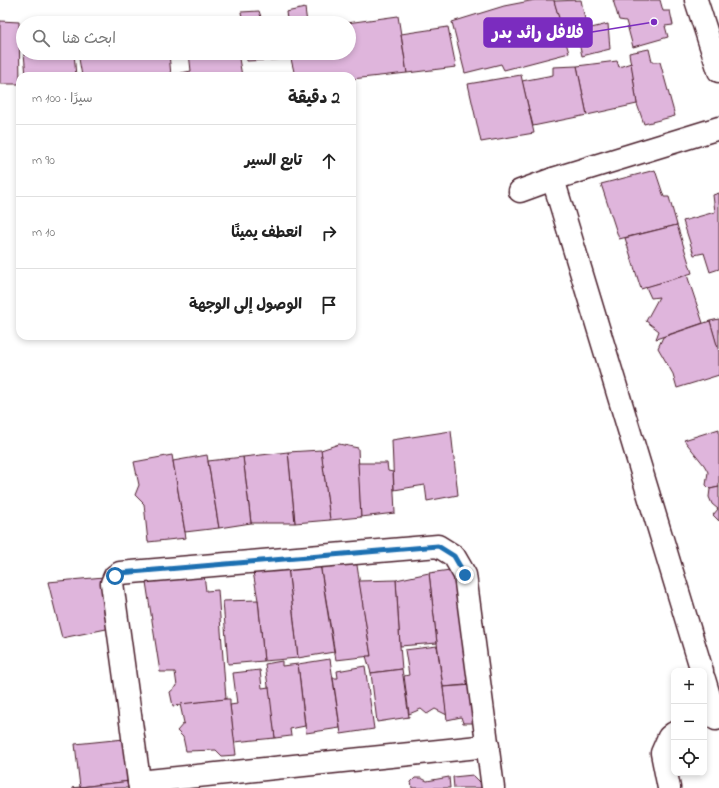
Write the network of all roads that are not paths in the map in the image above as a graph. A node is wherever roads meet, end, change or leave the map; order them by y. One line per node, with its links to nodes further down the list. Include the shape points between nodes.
1 (696, 0): 2 (street)
2 (719, 70)
3 (719, 128): 4 (street)
4 (553, 179): 5 (street); 6 (street)
5 (520, 191)
6 (701, 668)
7 (707, 692): 8 (street)
8 (713, 719)
9 (671, 735): 13 (street, via 662,753)
10 (488, 746): 11 (street); 11 (street, via 465,575 454,556 438,546 120,573 115,576 112,584); 12 (street)
11 (140, 785)
12 (493, 788)
13 (669, 788)

